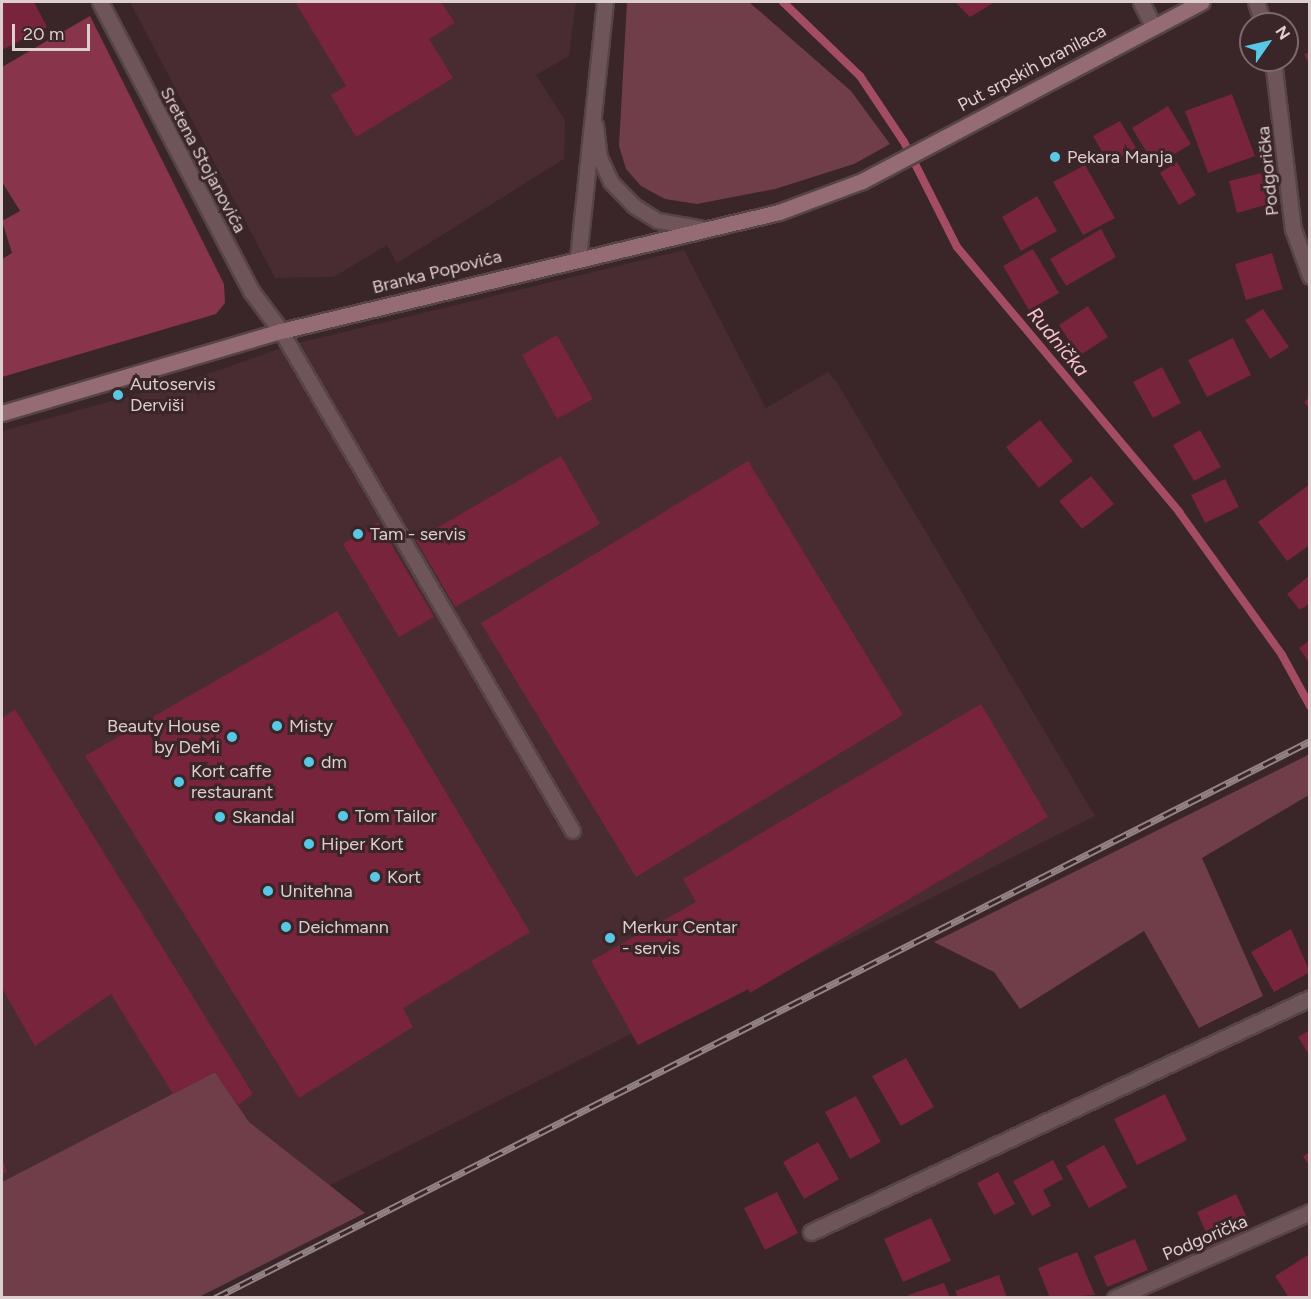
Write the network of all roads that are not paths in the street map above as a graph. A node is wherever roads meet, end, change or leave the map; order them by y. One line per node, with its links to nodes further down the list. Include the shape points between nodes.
1 (99, 2): 12 (street, Sretena Stojanovića, via 251,291)
2 (605, 2): 7 (street)
3 (1141, 2): 5 (street)
4 (1202, 2): 5 (main road, Put srpskih branilaca)
5 (1153, 26): 8 (main road, Put srpskih branilaca)
6 (1274, 72): 11 (street, Podgorička, via 1293,230)
7 (594, 112): 9 (lane, via 600,159 611,182 634,206 683,227); 10 (street)
8 (881, 170): 9 (main road, Branka Popovića)
9 (728, 228): 10 (main road, Branka Popovića)
10 (578, 258): 12 (main road, Branka Popovića)
11 (1310, 276)
12 (281, 331): 13 (main road, Branka Popovića); 14 (lane)
13 (2, 413)
14 (573, 831)
15 (1310, 998): 17 (street)
16 (1310, 1212): 18 (street, Podgorička)
17 (811, 1232)
18 (1115, 1298)

